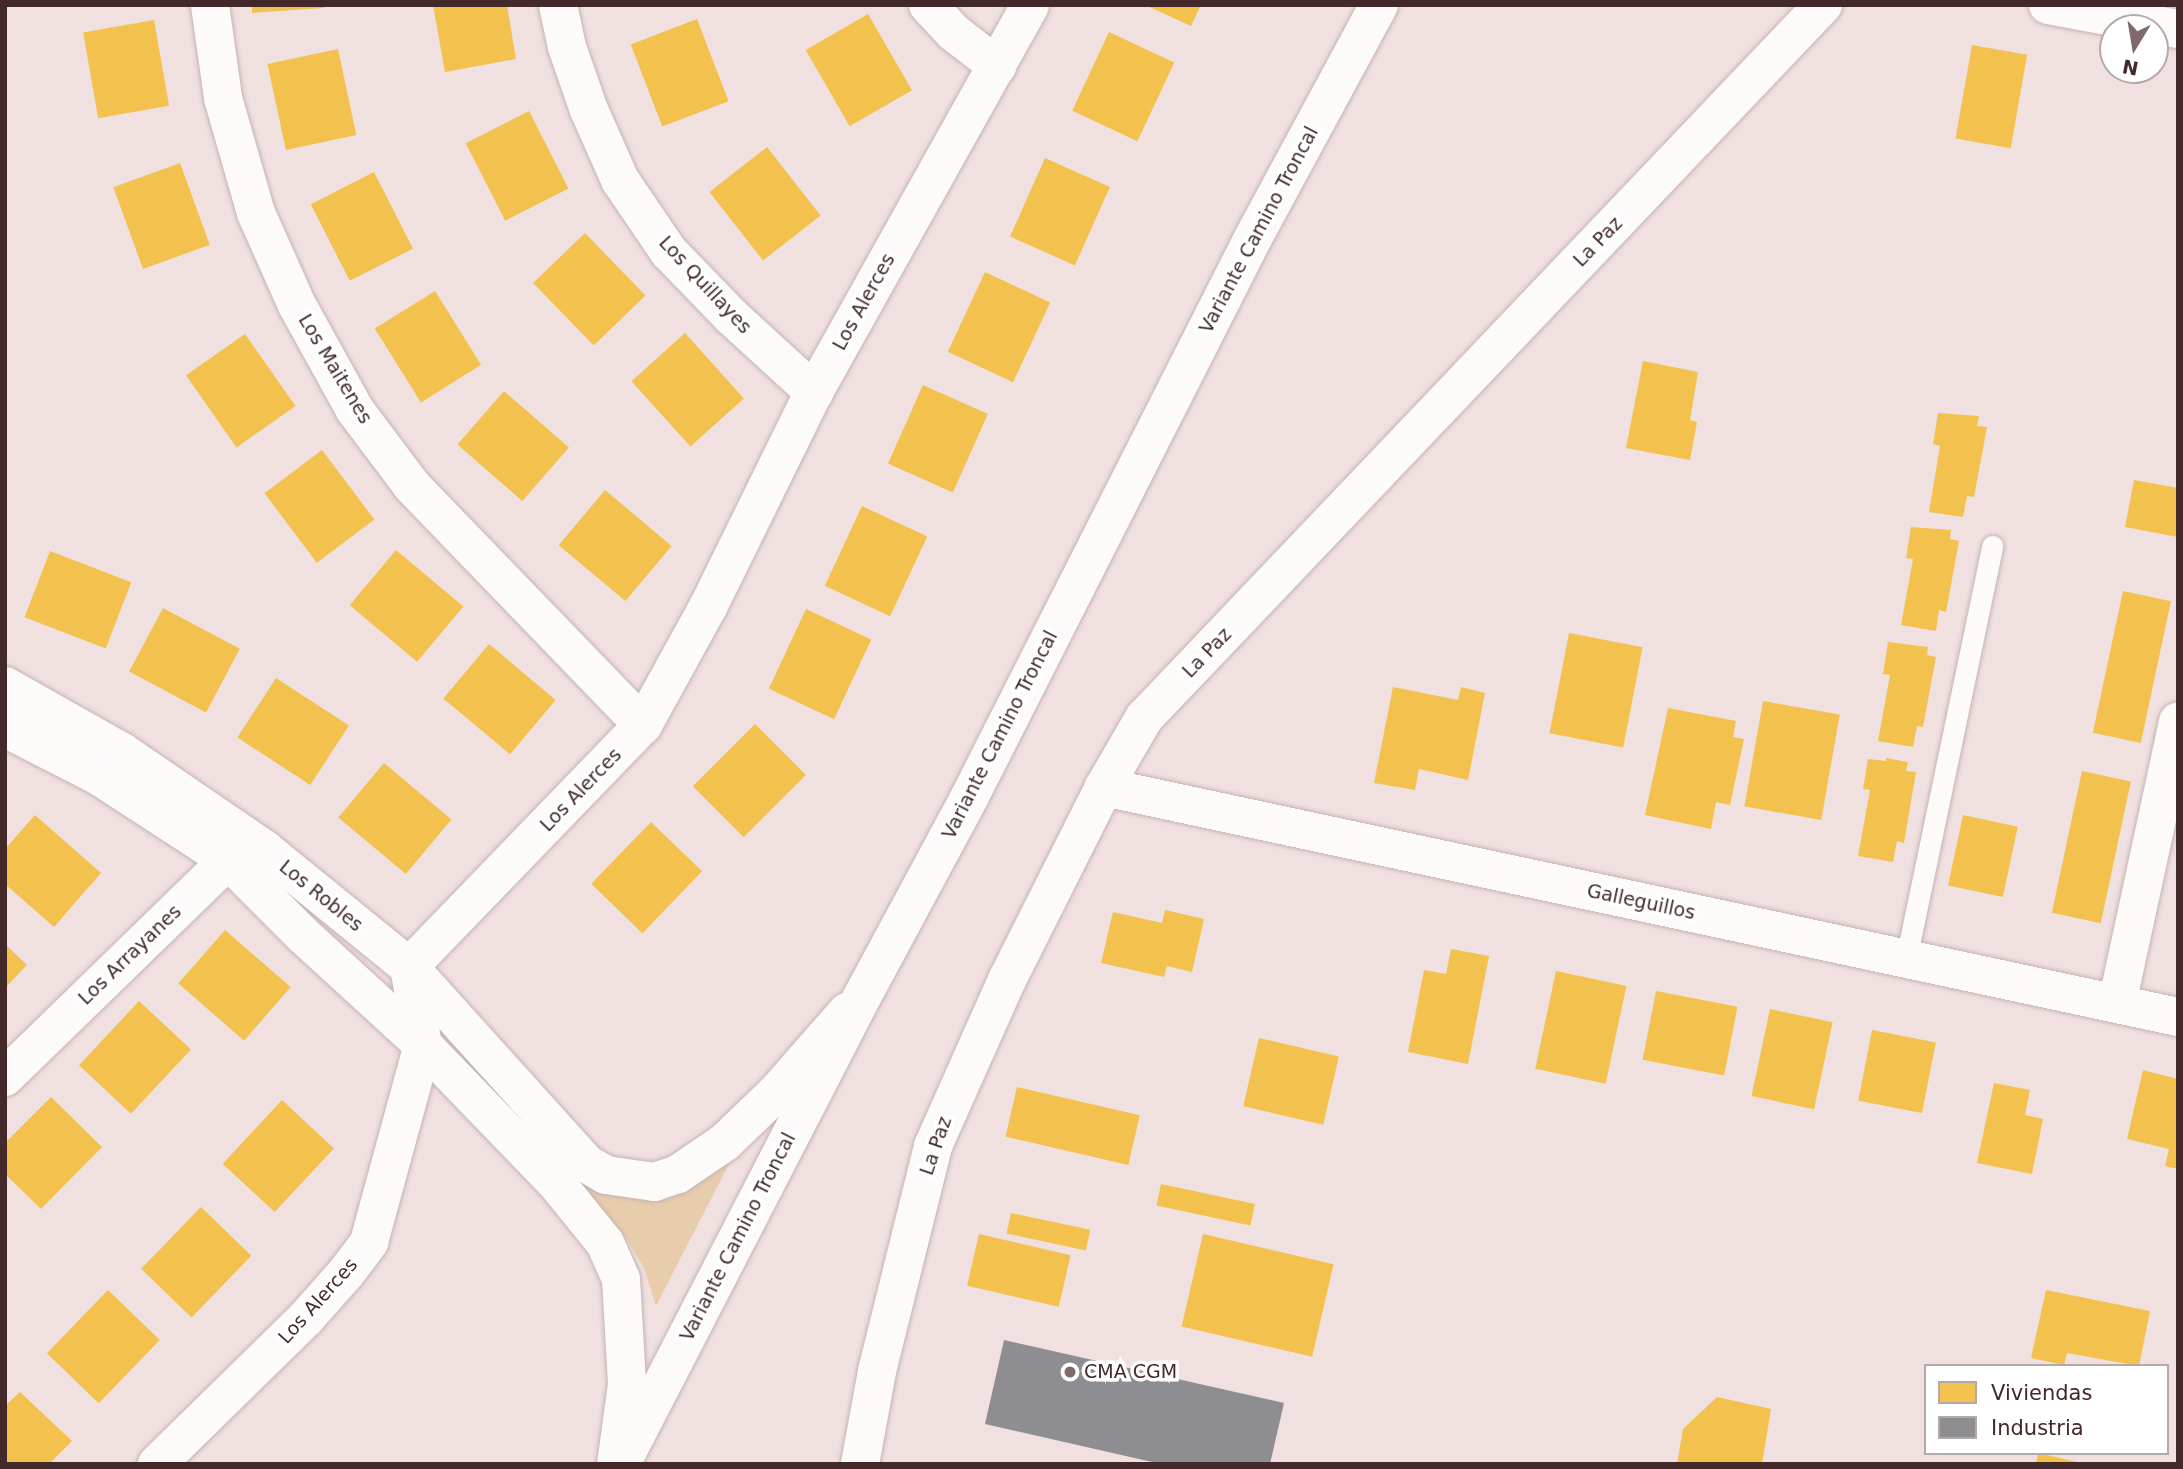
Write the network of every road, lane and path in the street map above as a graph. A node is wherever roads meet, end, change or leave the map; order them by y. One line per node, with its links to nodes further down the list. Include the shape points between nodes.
1 (210, 5): 14 (street, Los Maitenes, via 223,98 256,213 297,305 355,410 412,486)
2 (558, 5): 10 (street, Los Quillayes, via 589,110 620,180 669,252)
3 (928, 5): 9 (street, via 953,32)
4 (1030, 5): 9 (street, Los Alerces)
5 (1379, 5): 21 (street, Variante Camino Troncal, via 1253,238 969,798)
6 (1823, 5): 16 (street, La Paz, via 1144,719)
7 (2048, 5): 8 (street)
8 (2178, 29)
9 (997, 66): 10 (street, Los Alerces)
10 (814, 392): 14 (street, Los Alerces, via 708,607)
11 (1992, 546): 19 (lane)
12 (5, 686): 17 (street, Los Robles, via 122,752)
13 (2178, 722): 22 (street)
14 (643, 725): 20 (street, Los Alerces)
15 (5, 728): 18 (street, Los Robles, via 97,775)
16 (1104, 787): 19 (street, Galleguillos); 29 (street, La Paz, via 1007,980 933,1146 880,1358)
17 (264, 849): 18 (street, Los Arrayanes); 20 (street, Los Robles)
18 (228, 860): 24 (street, Los Robles); 25 (street, Los Arrayanes)
19 (1906, 959): 22 (street, Galleguillos)
20 (409, 967): 24 (street, Los Alerces); 26 (street, Los Robles)
21 (863, 995): 26 (street, Los Robles, via 734,1134 678,1174 653,1182); 28 (street, Variante Camino Troncal)
22 (2117, 1004): 23 (street, Galleguillos)
23 (2178, 1017)
24 (423, 1045): 26 (street, Los Robles); 27 (street, Los Alerces, via 369,1242 306,1318)
25 (5, 1077)
26 (573, 1175): 28 (street, Los Robles, via 621,1279 627,1384)
27 (156, 1464)
28 (618, 1464)
29 (860, 1464)

